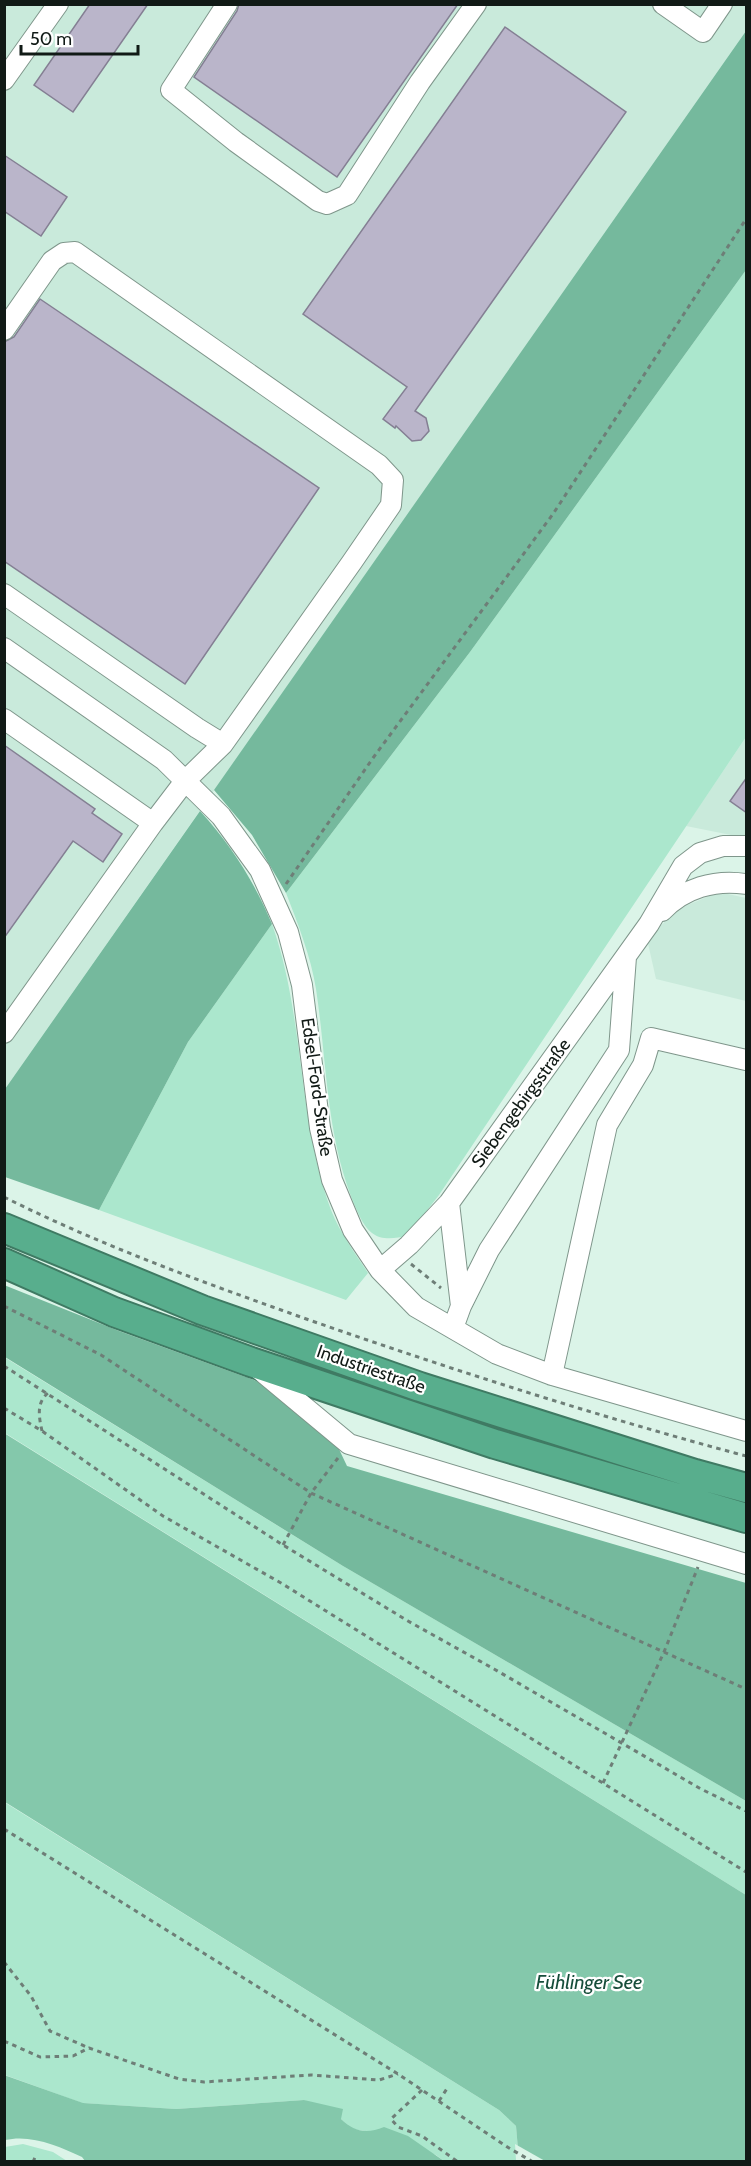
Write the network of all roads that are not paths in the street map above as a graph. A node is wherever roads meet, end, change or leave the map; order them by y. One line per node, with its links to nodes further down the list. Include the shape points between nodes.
1 (58, 4): 6 (street)
2 (227, 4): 3 (street, via 171,90 236,142 327,204 347,195)
3 (476, 4)
4 (663, 4): 5 (street, via 703,32)
5 (722, 4)
6 (4, 80)
7 (4, 330): 11 (street, via 52,261 64,253 75,252 379,465 393,480 392,505)
8 (4, 594): 11 (street)
9 (4, 648): 12 (street, Edsel-Ford-Straße, via 164,760)
10 (4, 719): 13 (street)
11 (223, 744): 12 (street)
12 (185, 781): 13 (street); 23 (street, Edsel-Ford-Straße, via 221,816 260,870 288,932 302,985 320,1128 332,1180 352,1230)
13 (153, 823): 18 (street)
14 (747, 846): 16 (street, via 723,846 700,853 683,866)
15 (747, 884): 16 (street, via 713,883 688,892)
16 (650, 924): 17 (street, Siebengebirgsstraße)
17 (626, 957): 20 (street, Siebengebirgsstraße); 24 (street, via 619,1050 489,1250)
18 (4, 1033)
19 (747, 1060): 27 (street, via 651,1038 643,1065 607,1125)
20 (448, 1203): 23 (street, Siebengebirgsstraße); 24 (street)
21 (4, 1228): 29 (highway, Industriestraße, via 213,1314 420,1387)
22 (4, 1263): 26 (highway, Industriestraße, via 114,1312)
23 (380, 1270): 25 (street, Edsel-Ford-Straße, via 416,1307)
24 (461, 1306): 25 (street)
25 (453, 1328): 27 (street, Edsel-Ford-Straße, via 497,1354)
26 (250, 1362): 32 (highway, Industriestraße, via 495,1444); 33 (street, via 349,1444)
27 (552, 1375): 28 (street, Edsel-Ford-Straße)
28 (747, 1431)
29 (695, 1474): 30 (highway); 31 (highway, Industriestraße)
30 (747, 1483)
31 (747, 1488)
32 (747, 1518)
33 (747, 1564)

